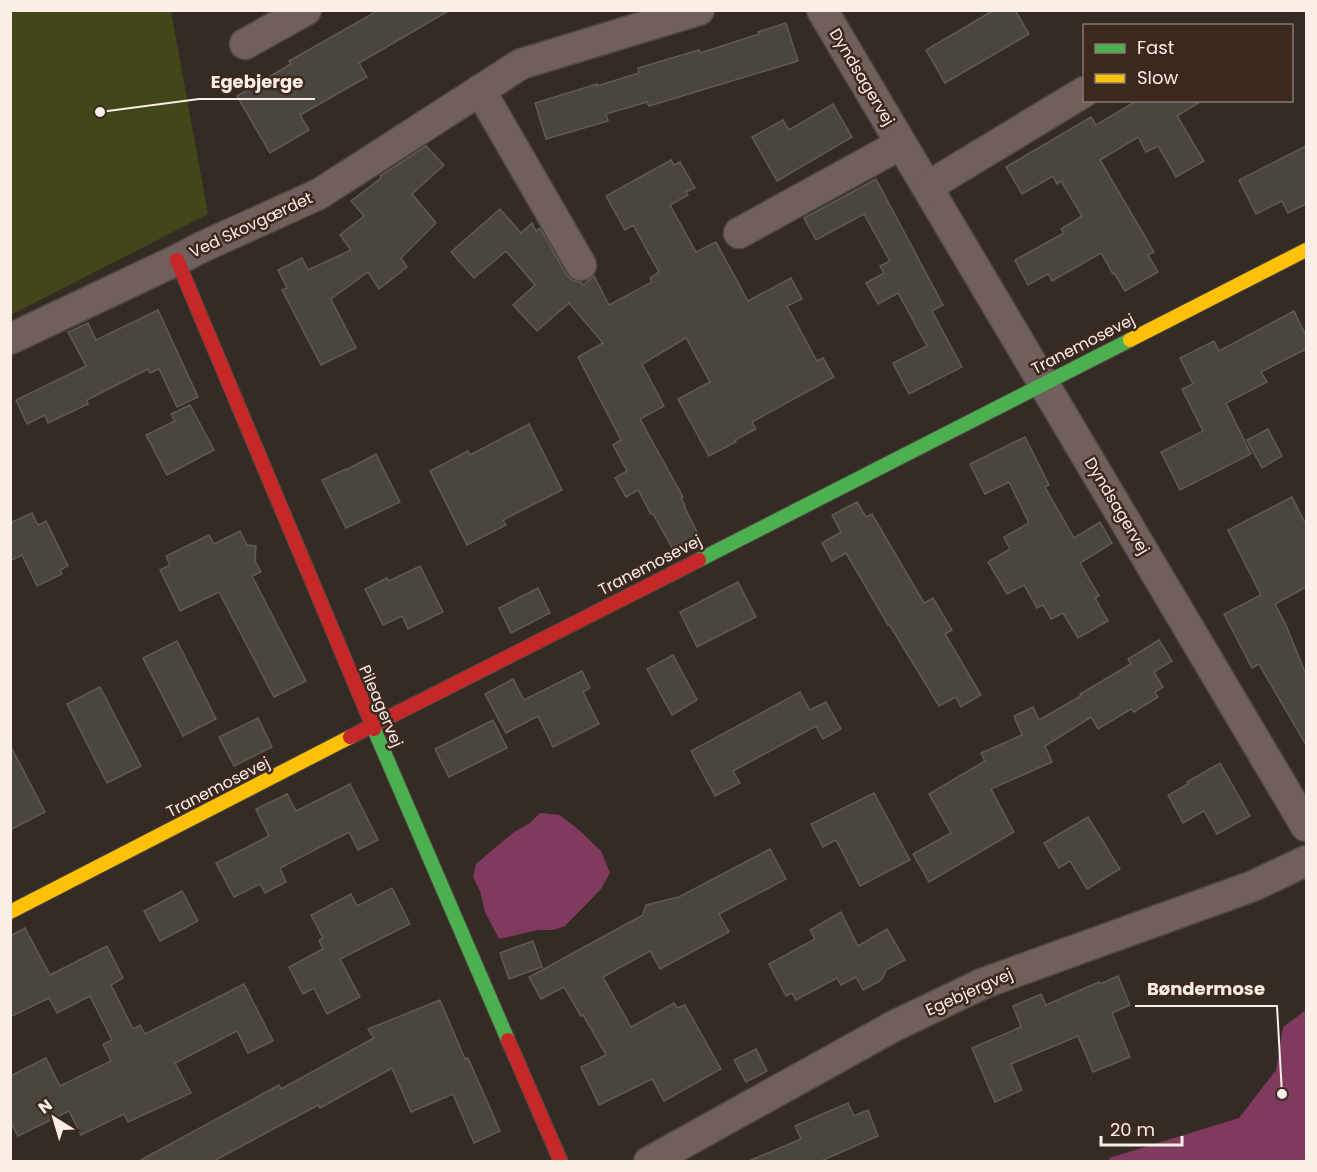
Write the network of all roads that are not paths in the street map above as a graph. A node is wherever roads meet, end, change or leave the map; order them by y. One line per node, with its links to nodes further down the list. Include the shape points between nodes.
1 (306, 10): 4 (street)
2 (699, 10): 5 (street, Ved Skovgærdet, via 521,64)
3 (822, 10): 7 (street, Dyndsagervej)
4 (245, 44)
5 (480, 90): 11 (street, Ved Skovgærdet, via 319,194); 12 (street)
6 (1083, 93): 8 (street)
7 (901, 144): 8 (street, Dyndsagervej); 9 (street, Dyndsagervej)
8 (927, 187): 14 (street, Dyndsagervej)
9 (739, 233)
10 (1306, 249): 14 (street, Tranemosevej)
11 (177, 260): 13 (street, Ved Skovgærdet); 15 (street, Pileagervej)
12 (581, 265)
13 (10, 339)
14 (1044, 383): 15 (street, Tranemosevej); 16 (street, Dyndsagervej)
15 (372, 726): 18 (street, Tranemosevej); 19 (street, Pileagervej)
16 (1306, 825)
17 (1306, 861): 20 (street, Egebjergvej, via 1253,886 984,983 894,1026)
18 (10, 912)
19 (561, 1161)
20 (649, 1161)

